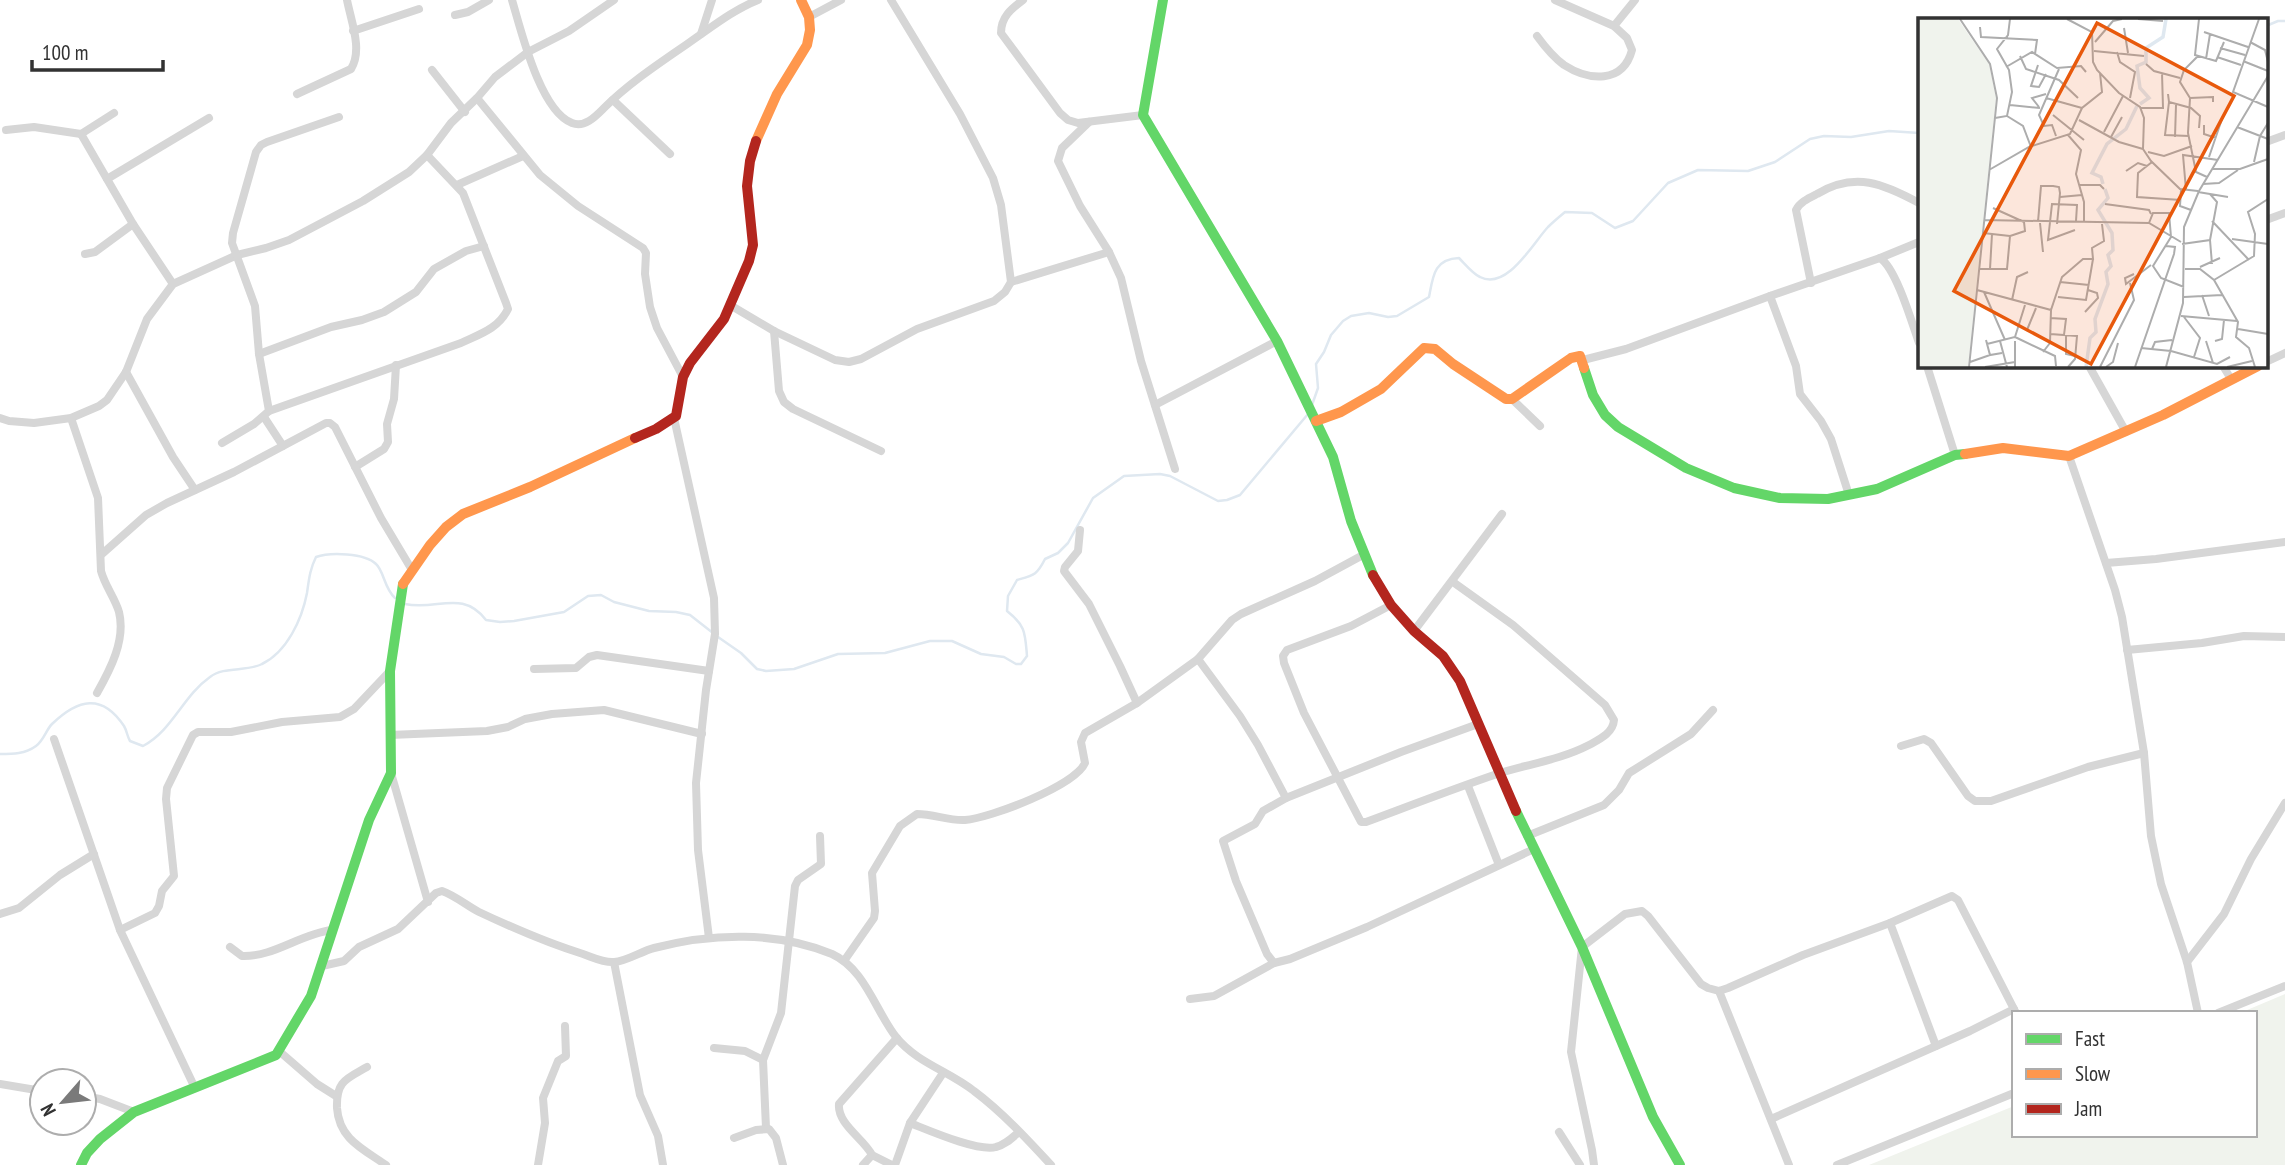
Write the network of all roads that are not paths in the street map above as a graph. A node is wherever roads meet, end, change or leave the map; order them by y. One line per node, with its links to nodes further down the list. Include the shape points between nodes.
1 (347, 0): 18 (street)
2 (489, 0): 15 (street)
3 (512, 0): 21 (street)
4 (614, 0): 21 (street, via 569,32)
5 (712, 0): 19 (street)
6 (758, 0): 19 (street)
7 (801, 0): 16 (street)
8 (841, 0): 16 (street)
9 (891, 0): 51 (street, via 993,178)
10 (1023, 0): 31 (street, via 1005,15 1002,33 1060,113 1068,120)
11 (1163, 0): 28 (street)
12 (1555, 0): 17 (street)
13 (1635, 0): 17 (street)
14 (419, 9): 18 (street)
15 (456, 15)
16 (809, 17): 55 (street, via 807,45 777,94 750,161 747,186 752,245)
17 (1614, 26): 20 (street, via 1627,38 1632,50 1629,62 1614,74 1596,77 1566,66)
18 (353, 31): 23 (street, via 357,52 351,69)
19 (701, 34): 25 (street)
20 (1537, 36)
21 (528, 52): 24 (street, via 495,77); 25 (street, via 547,95 573,124 594,118)
22 (432, 70): 26 (street)
23 (297, 94)
24 (477, 98): 26 (street); 38 (street)
25 (612, 100): 36 (street)
26 (465, 111): 37 (street)
27 (114, 113): 33 (street)
28 (1143, 115): 31 (street); 58 (street)
29 (339, 117): 49 (street, via 261,145 233,233)
30 (209, 118): 39 (street)
31 (1089, 122): 47 (street, via 1062,148 1058,161)
32 (6, 130): 33 (street, via 34,127)
33 (81, 134): 39 (street)
34 (2285, 135): 35 (street)
35 (2268, 141)
36 (670, 154)
37 (427, 155): 40 (street); 49 (street, via 363,201 289,240)
38 (523, 156): 40 (street); 69 (street, via 578,206 643,248 650,307)
39 (107, 179): 44 (street)
40 (457, 185): 46 (street)
41 (1918, 202): 52 (street, via 1891,187 1856,181 1828,187 1799,204 1796,210)
42 (2285, 213): 43 (street)
43 (2268, 219)
44 (134, 224): 48 (street, via 95,252); 53 (street)
45 (1918, 242): 50 (street)
46 (484, 246): 59 (street, via 434,269 416,292 384,312); 63 (street, via 508,309 502,320 461,342)
47 (1109, 252): 51 (street); 72 (street, via 1121,278)
48 (85, 254)
49 (237, 255): 53 (street); 59 (street, via 255,306)
50 (1880, 258): 52 (street); 57 (street, via 1900,290)
51 (1011, 282): 56 (street, via 994,301 917,329 849,362)
52 (1811, 283): 54 (street)
53 (173, 284): 68 (street, via 147,319)
54 (1770, 296): 61 (street, via 1626,349); 88 (street, via 1796,366 1800,394 1831,439)
55 (730, 305): 56 (street); 69 (street)
56 (774, 331): 82 (street, via 784,402)
57 (1918, 340)
58 (1277, 341): 72 (street); 77 (street)
59 (259, 354): 73 (street)
60 (2285, 354): 62 (street)
61 (1583, 360): 71 (street, via 1577,355 1571,358); 88 (street, via 1605,415 1686,468 1734,488 1780,498)
62 (2268, 361)
63 (396, 365): 73 (street); 85 (street, via 388,442)
64 (1928, 368): 83 (street)
65 (2090, 368): 79 (street)
66 (2224, 368): 70 (street)
67 (2254, 368): 70 (street)
68 (126, 372): 75 (street, via 107,400); 87 (street)
69 (683, 377): 76 (street)
70 (2231, 379): 79 (street)
71 (1512, 399): 77 (street, via 1429,346 1381,389 1342,412); 78 (street)
72 (1155, 405): 86 (street)
73 (267, 414): 80 (street); 81 (street)
74 (0, 418): 75 (street, via 34,423)
75 (71, 418): 92 (street, via 98,498)
76 (674, 418): 95 (street, via 463,514 446,527); 104 (street, via 714,598)
77 (1315, 420): 93 (street, via 1333,457)
78 (1540, 426)
79 (2126, 432): 84 (street)
80 (222, 443)
81 (283, 446): 85 (street, via 330,423); 87 (street)
82 (881, 451)
83 (1955, 455): 84 (street, via 2003,448); 88 (street, via 1899,481)
84 (2069, 456): 94 (street)
85 (355, 467): 95 (street)
86 (1175, 469)
87 (195, 489): 92 (street, via 146,515)
88 (1849, 495)
89 (1502, 514): 96 (street)
90 (1080, 530): 106 (street, via 1078,551 1064,571 1089,604)
91 (2285, 542): 94 (street)
92 (102, 554): 105 (street, via 101,571 119,612 120,627 115,656)
93 (1363, 555): 97 (street); 101 (street, via 1241,614)
94 (2106, 563): 100 (street)
95 (412, 570): 103 (street, via 403,582)
96 (1453, 582): 98 (street); 115 (street, via 1530,639 1605,705 1615,720 1609,732 1587,746)
97 (1391, 605): 98 (street); 116 (street, via 1352,626 1287,650 1283,656 1304,713)
98 (1414, 631): 108 (street, via 1452,666)
99 (2285, 637): 100 (street, via 2244,636)
100 (2127, 650): 113 (street)
101 (1198, 659): 106 (street); 118 (street, via 1240,716)
102 (534, 669): 104 (street, via 576,668 597,655)
103 (390, 671): 110 (street); 128 (street, via 354,709 340,717 192,735 167,788 174,876 162,891 155,913)
104 (709, 671): 109 (street)
105 (97, 693)
106 (1137, 703): 134 (street, via 1085,733 1083,768 1039,796 987,816 956,821 917,814 900,826 872,873 874,918)
107 (1713, 710): 121 (street, via 1691,734 1629,773 1604,804)
108 (1478, 724): 115 (street); 116 (street)
109 (702, 733): 110 (street, via 604,710 552,714 487,731); 130 (street, via 696,783 698,850)
110 (390, 735): 114 (street)
111 (54, 739): 123 (street)
112 (1901, 746): 113 (street, via 1924,739 1931,744 1975,801 1991,801)
113 (2144, 753): 136 (street, via 2156,863)
114 (391, 773): 125 (street); 129 (street, via 369,820)
115 (1498, 774): 117 (street); 121 (street)
116 (1338, 777): 117 (street, via 1361,822); 118 (street)
117 (1468, 786): 124 (street)
118 (1286, 799): 137 (street, via 1222,842)
119 (2285, 803): 136 (street, via 2224,914)
120 (820, 836): 131 (street, via 821,864 794,886)
121 (1527, 836): 122 (street)
122 (1534, 849): 124 (street); 133 (street)
123 (94, 853): 126 (street, via 19,908); 128 (street)
124 (1499, 865): 137 (street, via 1367,927)
125 (428, 902): 135 (street, via 442,891 515,928); 138 (street, via 398,929 359,947 344,961)
126 (0, 914)
127 (1890, 923): 140 (street); 142 (street, via 1947,896 1958,900); 148 (street)
128 (120, 930): 155 (street)
129 (332, 930): 132 (street, via 314,932 265,954 242,957); 138 (street)
130 (709, 938): 131 (street, via 760,937); 135 (street, via 653,948)
131 (790, 942): 134 (street); 151 (street, via 781,1013)
132 (230, 947)
133 (1582, 947): 140 (street, via 1625,914 1642,911 1701,984); 178 (street, via 1571,1052); 179 (street, via 1653,1117)
134 (844, 961): 147 (street, via 863,981)
135 (614, 962): 172 (street, via 640,1095 658,1136)
136 (2187, 962): 143 (street)
137 (1274, 963): 141 (street, via 1214,996)
138 (322, 967): 150 (street)
139 (2285, 986): 144 (street)
140 (1719, 991): 161 (street)
141 (1190, 999)
142 (2015, 1011)
143 (2194, 1011)
144 (2223, 1011)
145 (2012, 1012): 148 (street)
146 (565, 1026): 168 (street, via 566,1056 558,1061 542,1098 545,1124)
147 (897, 1038): 153 (street); 167 (street, via 839,1104 842,1118)
148 (1936, 1046): 161 (street)
149 (715, 1048): 151 (street, via 745,1051)
150 (279, 1051): 155 (street); 158 (street)
151 (762, 1060): 163 (street)
152 (368, 1067): 158 (street, via 345,1079)
153 (943, 1073): 162 (street); 164 (street, via 974,1090)
154 (0, 1084): 156 (street)
155 (194, 1086): 160 (street)
156 (28, 1089)
157 (2012, 1094): 181 (street)
158 (337, 1096): 170 (street, via 342,1129)
159 (98, 1099): 160 (street)
160 (134, 1112): 169 (street, via 100,1139)
161 (1771, 1119): 180 (street)
162 (910, 1123): 164 (street, via 992,1149); 175 (street)
163 (766, 1128): 166 (street); 173 (street, via 776,1138)
164 (1019, 1132): 176 (street)
165 (1559, 1132): 177 (street)
166 (734, 1138)
167 (872, 1155): 174 (street); 175 (street)
168 (540, 1162): 171 (street)
169 (81, 1165)
170 (386, 1165)
171 (552, 1165)
172 (663, 1165)
173 (783, 1165)
174 (863, 1165)
175 (894, 1165)
176 (1051, 1165)
177 (1580, 1165)
178 (1594, 1165)
179 (1680, 1165)
180 (1789, 1165)
181 (1837, 1165)

